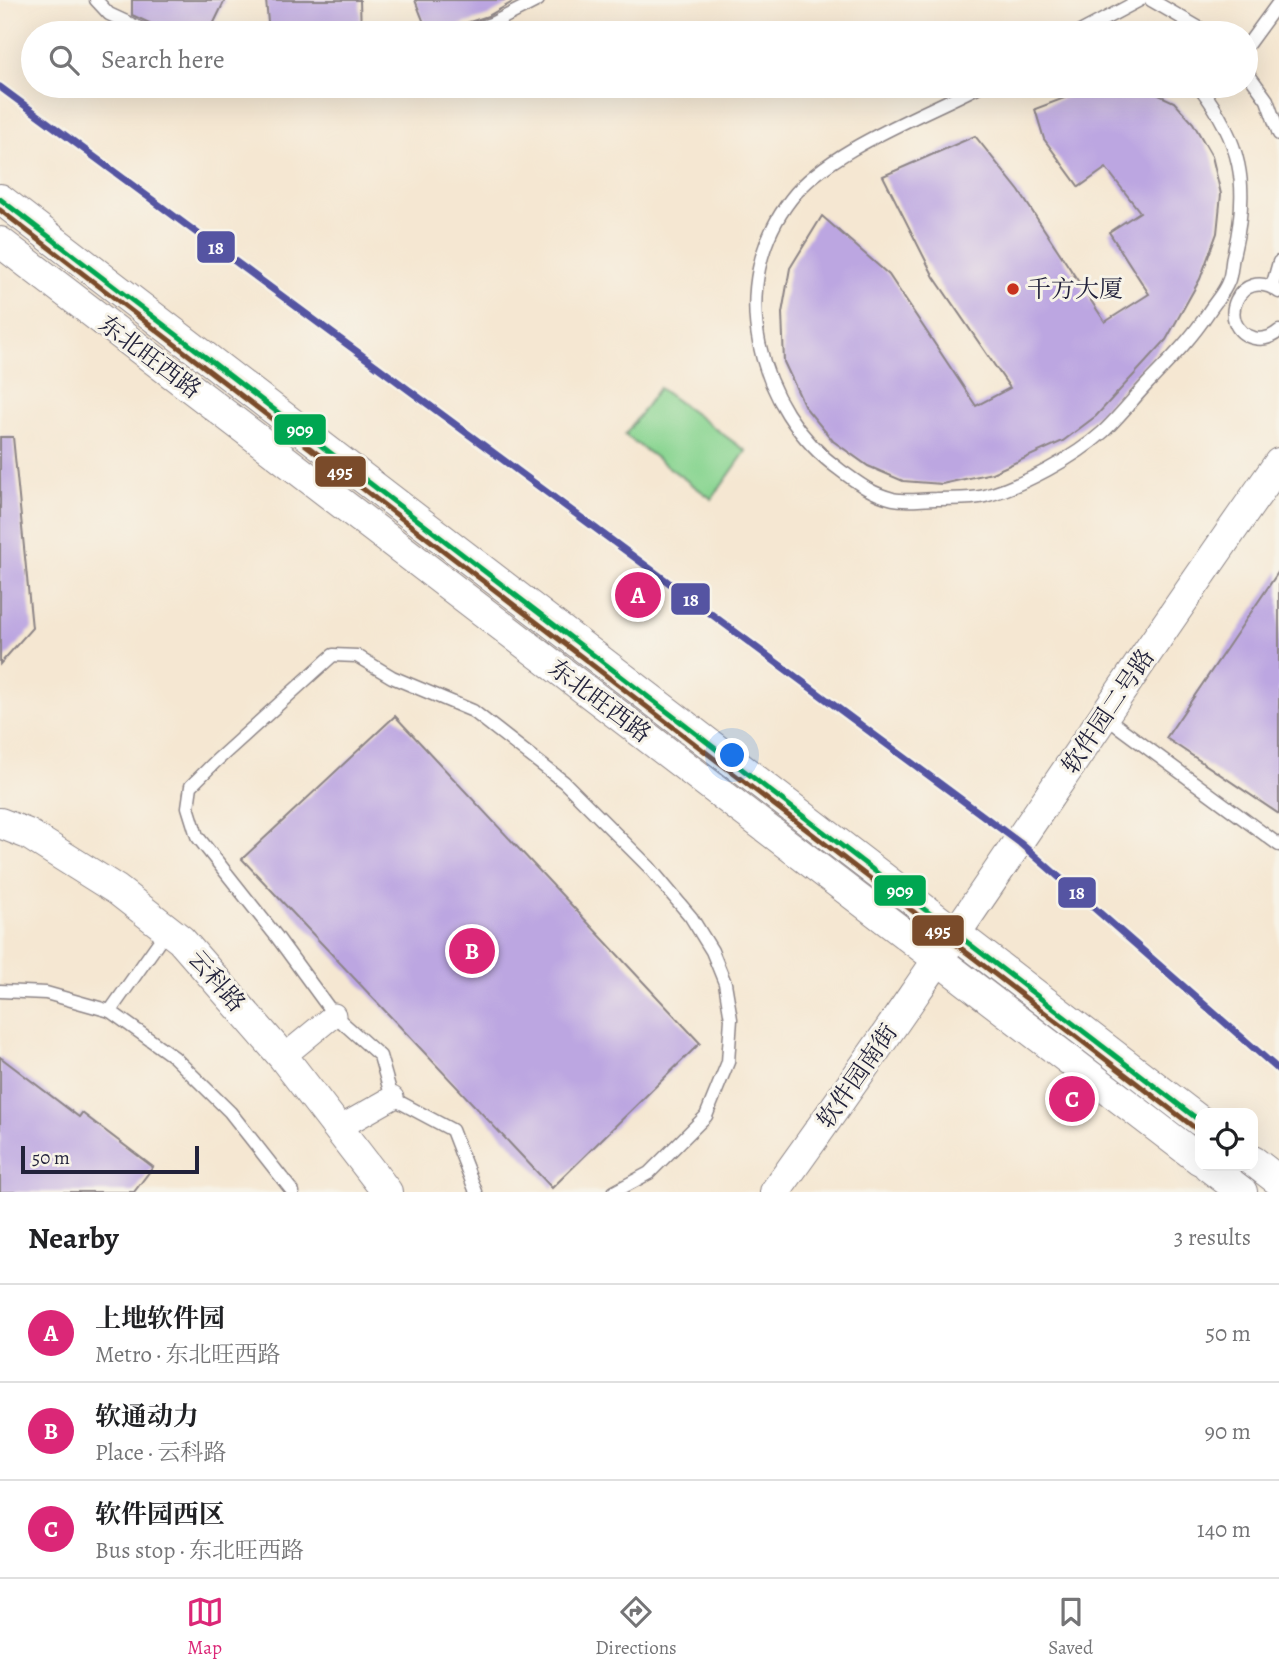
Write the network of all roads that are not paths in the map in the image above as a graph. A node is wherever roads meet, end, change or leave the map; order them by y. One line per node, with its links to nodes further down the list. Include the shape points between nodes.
1 (96, 0): 6 (lane)
2 (538, 0): 7 (lane)
3 (1140, 0): 8 (lane)
4 (1151, 0): 9 (lane)
5 (1279, 2): 10 (lane)
6 (124, 21)
7 (497, 21)
8 (1101, 21)
9 (1187, 21)
10 (1258, 31)
11 (1258, 88): 14 (lane)
12 (955, 98): 19 (lane, via 828,165 791,198 767,245 754,296 762,362 787,412 824,459 870,492 897,500 985,496 1045,472 1102,433 1192,337)
13 (1212, 98): 19 (lane, via 1240,166 1240,227 1229,282)
14 (1279, 134)
15 (0, 199): 27 (street, 东北旺西路)
16 (0, 242): 28 (street, 东北旺西路)
17 (1279, 262): 18 (lane)
18 (1276, 290): 20 (lane, via 1256,285)
19 (1221, 293): 20 (lane)
20 (1236, 299): 21 (lane, via 1233,317 1242,332 1259,339)
21 (1279, 331)
22 (1279, 463): 23 (street, 软件园二号路)
23 (1104, 716): 25 (lane); 27 (street, 软件园二号路)
24 (0, 823): 26 (street, 云科路, via 28,834 106,883)
25 (1279, 845)
26 (168, 929): 30 (lane); 32 (street, 云科路)
27 (956, 934): 28 (street, 软件园二号路); 34 (street, 东北旺西路)
28 (939, 960): 36 (street, 东北旺西路); 44 (street, 软件园南街)
29 (0, 991): 30 (lane, via 46,993)
30 (110, 1011): 40 (lane, via 174,1057 230,1112)
31 (334, 1014): 32 (street); 33 (lane, via 380,1056); 43 (lane, via 197,836 188,807 191,786 334,655 357,656 391,677 473,712 564,782 649,867 691,917 712,951 725,984 731,1020 729,1062 706,1116 649,1173)
32 (284, 1057): 35 (street, 云科路)
33 (392, 1098): 35 (street); 42 (lane, via 452,1130)
34 (1195, 1117)
35 (339, 1128): 41 (street, 云科路)
36 (1195, 1156)
37 (1258, 1165): 39 (street)
38 (1215, 1171): 45 (street)
39 (1279, 1181)
40 (293, 1192)
41 (387, 1192)
42 (476, 1192)
43 (614, 1192)
44 (775, 1192)
45 (1242, 1192)

